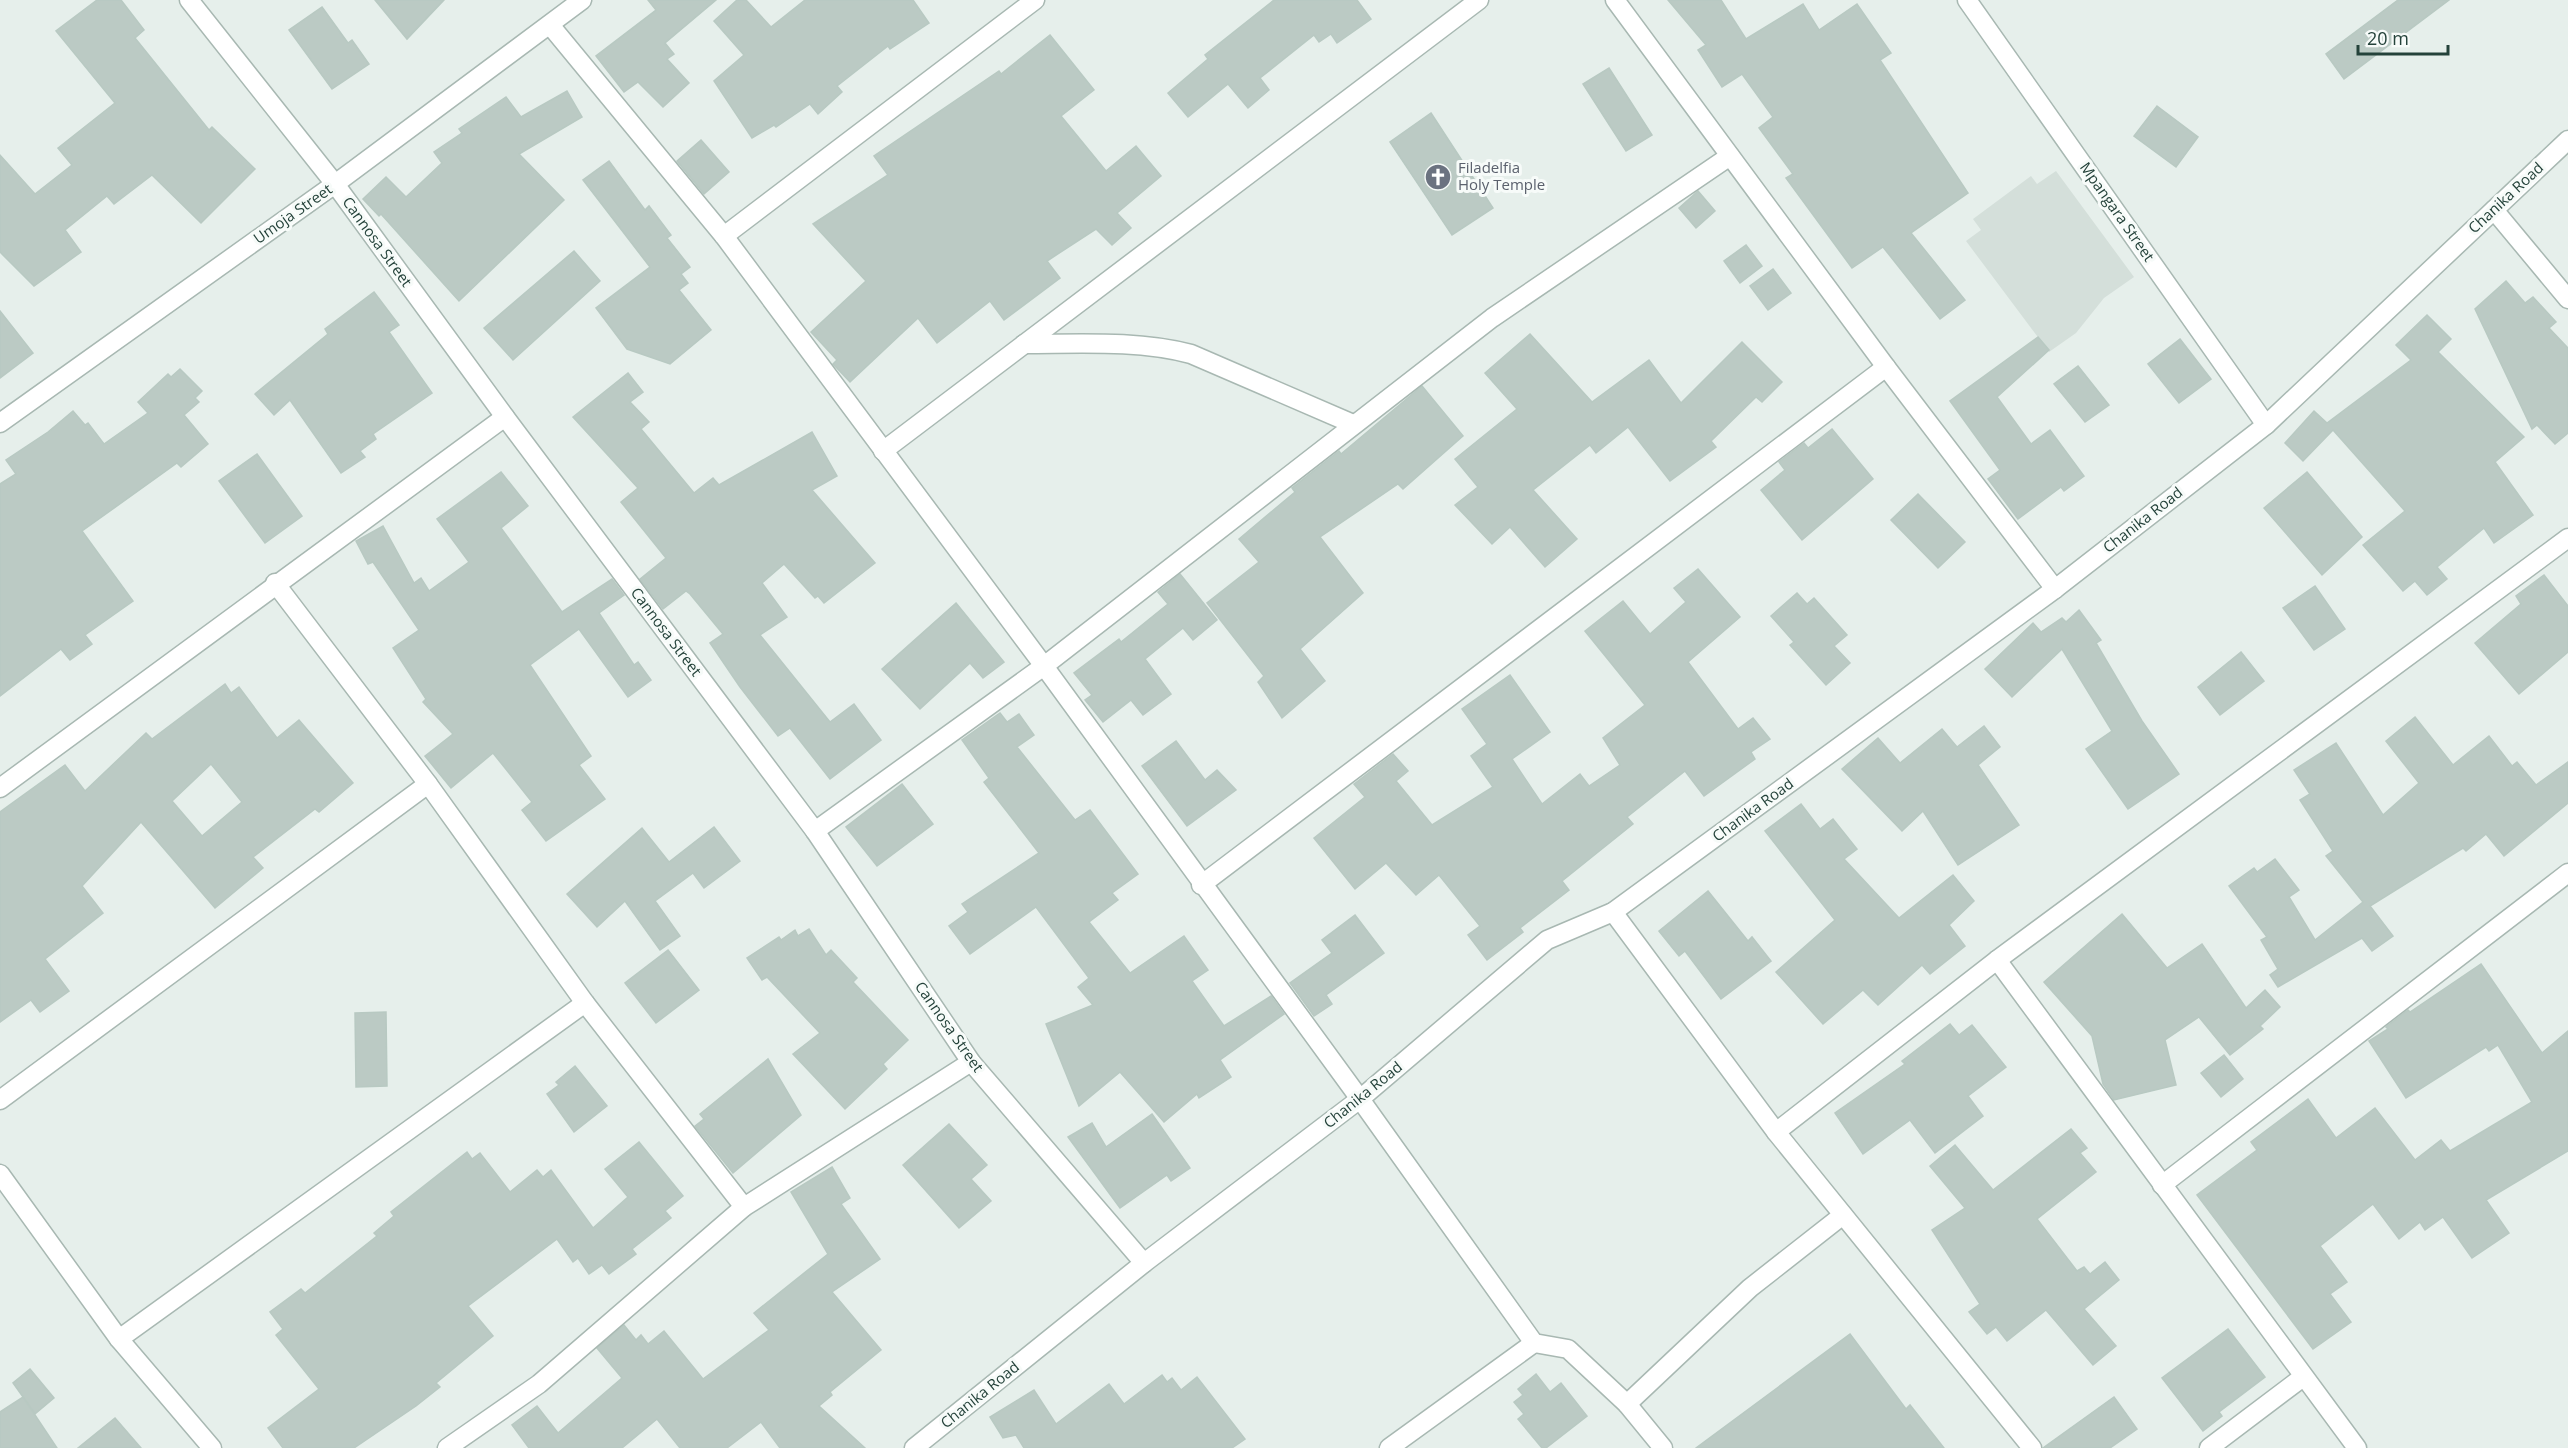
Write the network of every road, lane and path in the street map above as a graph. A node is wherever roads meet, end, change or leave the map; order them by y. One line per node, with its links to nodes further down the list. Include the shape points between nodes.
1 (189, 0): 10 (street, Cannosa Street)
2 (582, 0): 7 (street, Umoja Street)
3 (1035, 0): 12 (street)
4 (1479, 0): 14 (street)
5 (1615, 0): 9 (street)
6 (1967, 0): 19 (street, Mpangara Street)
7 (550, 25): 10 (street, Umoja Street); 12 (street)
8 (2568, 140): 11 (street, Chanika Road)
9 (1730, 156): 15 (street); 18 (street, via 1492,318)
10 (335, 184): 16 (street, Cannosa Street); 17 (street, Umoja Street)
11 (2494, 210): 13 (street); 19 (street, Chanika Road)
12 (724, 236): 20 (street)
13 (2568, 299)
14 (1024, 344): 18 (street, via 1140,345 1191,354); 20 (street)
15 (1886, 367): 23 (street); 29 (street)
16 (505, 417): 22 (street); 27 (street, Cannosa Street)
17 (0, 423)
18 (1353, 424): 24 (street)
19 (2266, 425): 23 (street, Chanika Road)
20 (884, 451): 24 (street)
21 (2568, 538): 31 (street)
22 (275, 583): 25 (street); 26 (street)
23 (2055, 589): 30 (street, Chanika Road)
24 (1044, 666): 27 (street); 29 (street)
25 (428, 784): 32 (street); 35 (street)
26 (0, 788)
27 (815, 831): 33 (street, Cannosa Street)
28 (2568, 873): 38 (street)
29 (1201, 885): 34 (street)
30 (1613, 912): 34 (street, Chanika Road, via 1547,940); 36 (street)
31 (1997, 960): 36 (street); 38 (street)
32 (585, 1003): 39 (street); 42 (street)
33 (971, 1062): 39 (street); 41 (street, Cannosa Street)
34 (1360, 1099): 41 (street, Chanika Road); 43 (street)
35 (0, 1100)
36 (1776, 1132): 40 (street)
37 (0, 1174): 42 (street)
38 (2162, 1185): 44 (street)
39 (744, 1207): 47 (street, via 539,1384)
40 (1843, 1215): 45 (street, via 1750,1288); 51 (street)
41 (1144, 1263): 48 (street, Chanika Road)
42 (119, 1339): 46 (street)
43 (1534, 1343): 45 (street, via 1568,1349); 49 (street)
44 (2303, 1377): 52 (street); 53 (street)
45 (1628, 1404): 50 (street)
46 (212, 1448)
47 (447, 1448)
48 (914, 1448)
49 (1389, 1448)
50 (1663, 1448)
51 (2032, 1448)
52 (2209, 1448)
53 (2357, 1448)

